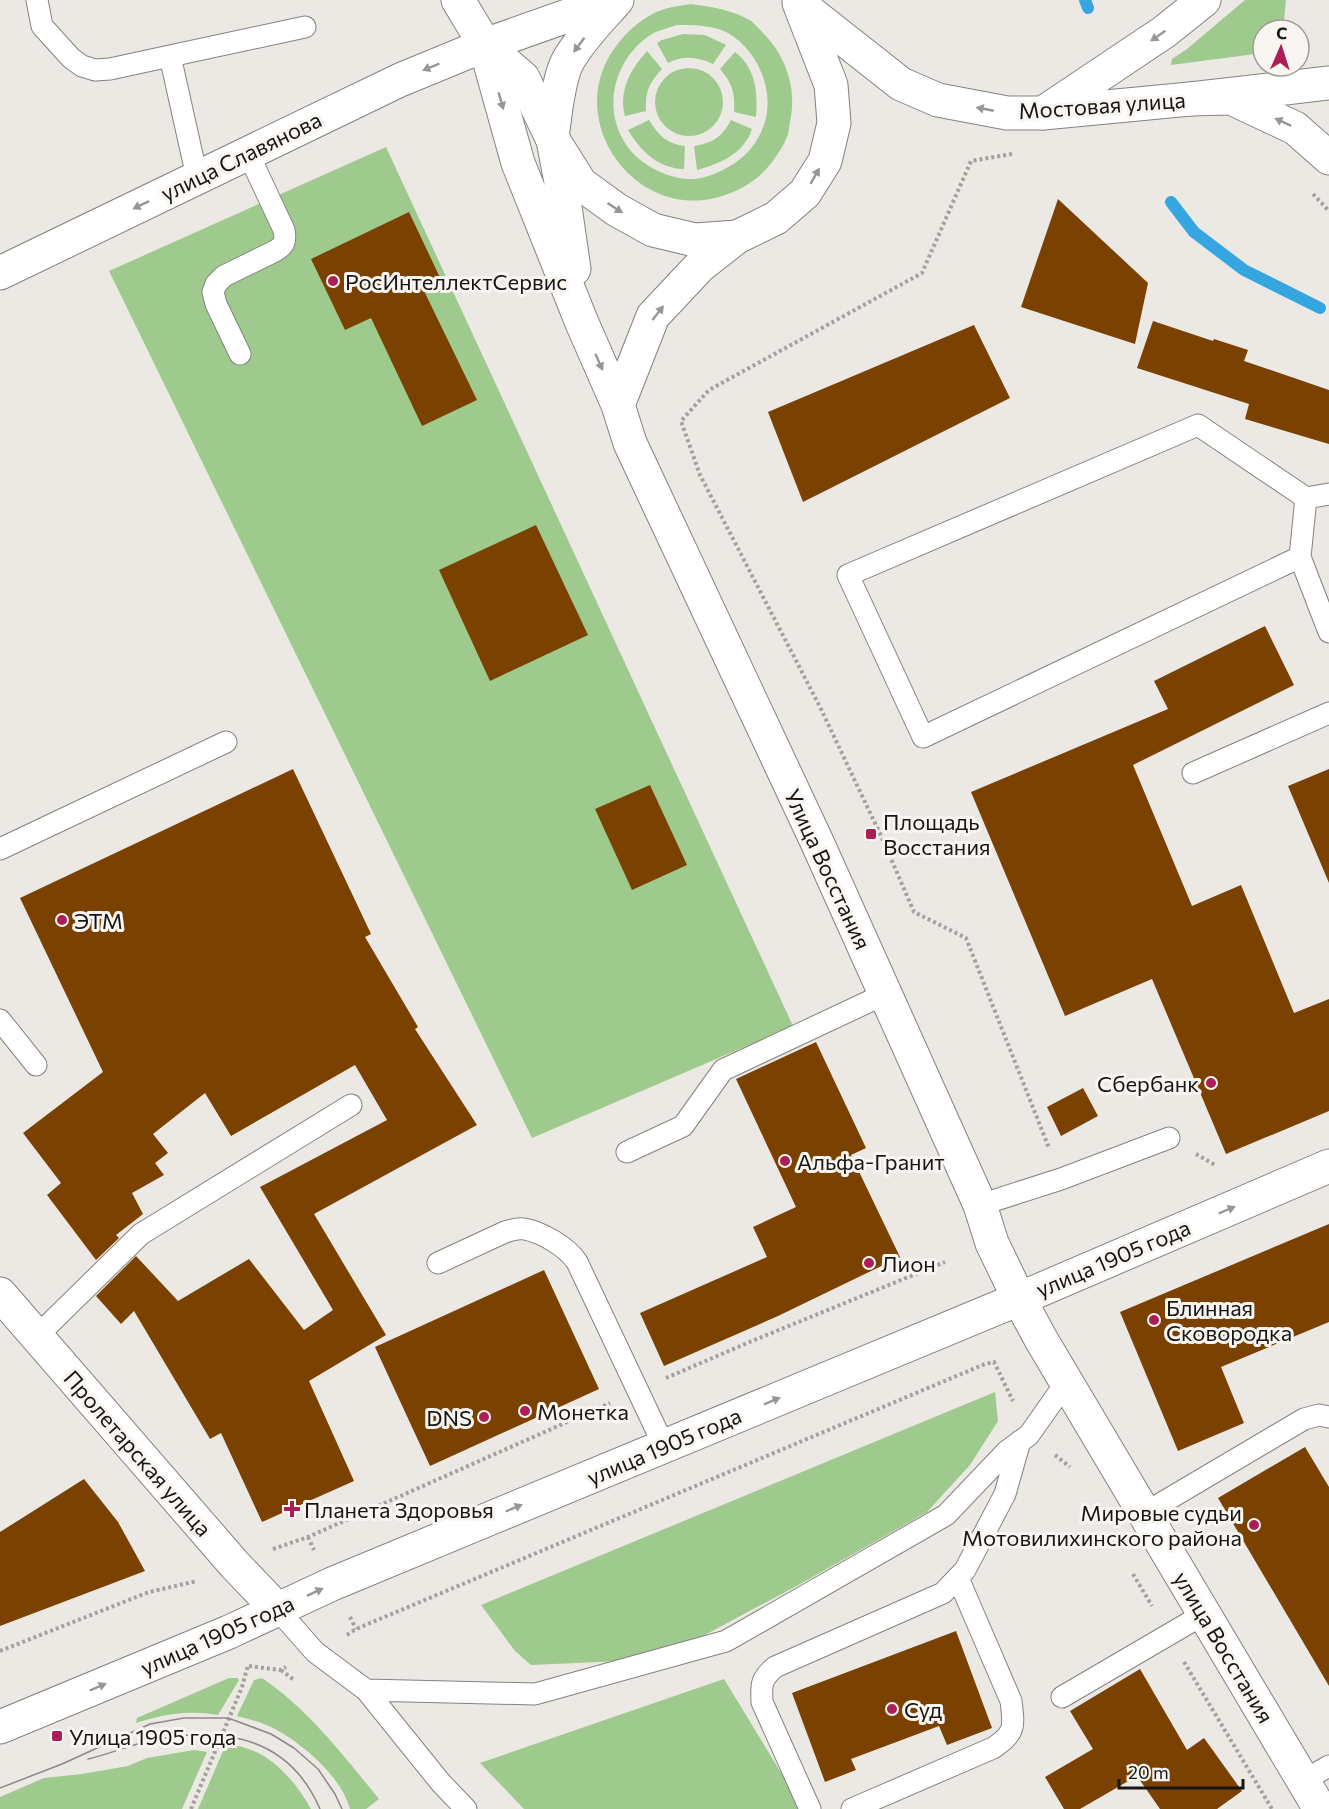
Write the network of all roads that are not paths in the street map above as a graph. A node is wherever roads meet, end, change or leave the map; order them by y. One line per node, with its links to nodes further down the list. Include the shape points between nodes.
1 (37, 0): 9 (lane, via 42,26 82,66 110,69)
2 (458, 0): 8 (main road)
3 (612, 0): 8 (main road)
4 (617, 0): 13 (main road, one-way to 13, via 567,61)
5 (1204, 0): 12 (main road, one-way to 12, via 1164,32)
6 (796, 2): 12 (main road, Мостовая улица, one-way to 6, via 1007,113 938,99 901,84); 17 (main road, one-way to 6, via 776,218 805,194 825,161 834,123 831,85)
7 (305, 27): 9 (lane)
8 (485, 45): 13 (main road, via 523,78); 14 (main road, улица Славянова, one-way to 14, via 400,80); 19 (main road, one-way to 19, via 518,162)
9 (170, 56): 16 (lane)
10 (1329, 82): 11 (main road, Мостовая улица)
11 (1190, 99): 12 (main road, Мостовая улица); 15 (main road, one-way to 11, via 1295,128 1231,98)
12 (1043, 113)
13 (552, 138): 17 (main road, one-way to 17, via 581,184 653,230 695,240); 19 (main road)
14 (248, 153): 16 (main road, улица Славянова); 20 (lane, via 286,240 283,246 224,276 216,284 216,304)
15 (1329, 158)
16 (197, 177): 18 (main road, улица Славянова, one-way to 18)
17 (737, 237): 21 (main road, one-way to 17, via 653,316 700,266)
18 (0, 273)
19 (582, 323): 21 (main road, one-way to 21)
20 (240, 354)
21 (618, 405): 30 (main road, Улица Восстания, via 630,443)
22 (1329, 494): 23 (lane)
23 (1306, 498): 24 (lane); 24 (lane, via 1198,425 848,575 923,737)
24 (1300, 557): 25 (lane)
25 (1329, 632)
26 (1329, 713): 28 (lane)
27 (226, 742): 29 (lane)
28 (1193, 773)
29 (0, 849)
30 (885, 994): 35 (lane, via 723,1070 683,1126); 37 (main road, Улица Восстания)
31 (0, 1020): 32 (lane)
32 (36, 1065)
33 (351, 1106): 41 (lane, via 141,1234)
34 (1169, 1138): 37 (lane)
35 (627, 1152)
36 (1329, 1166): 40 (main road, улица 1905 года, one-way to 36)
37 (980, 1205): 40 (main road, Улица Восстания, via 992,1243)
38 (438, 1263): 45 (lane, via 514,1229 536,1233 571,1252)
39 (0, 1294): 41 (main road, Пролетарская улица)
40 (1018, 1299): 42 (main road, улица Восстания); 45 (main road, улица 1905 года, one-way to 40)
41 (37, 1336): 48 (main road, Пролетарская улица)
42 (1067, 1381): 44 (lane); 46 (main road, улица Восстания)
43 (1329, 1417): 46 (lane, via 1304,1419)
44 (1024, 1438): 47 (lane, via 1005,1494); 50 (lane, via 946,1515 726,1641 535,1694)
45 (664, 1446): 48 (main road, улица 1905 года, one-way to 45)
46 (1145, 1513): 49 (main road, улица Восстания)
47 (958, 1578): 55 (lane, via 943,1593 775,1667 765,1676 762,1702); 56 (lane, via 1011,1701 1013,1721 1008,1738)
48 (278, 1610): 50 (lane, via 315,1652); 52 (main road, улица 1905 года, one-way to 48)
49 (1204, 1614): 51 (lane); 53 (main road, улица Восстания)
50 (366, 1690): 54 (lane)
51 (1062, 1697)
52 (0, 1727)
53 (1320, 1792)
54 (466, 1809)
55 (810, 1809)
56 (852, 1809)

